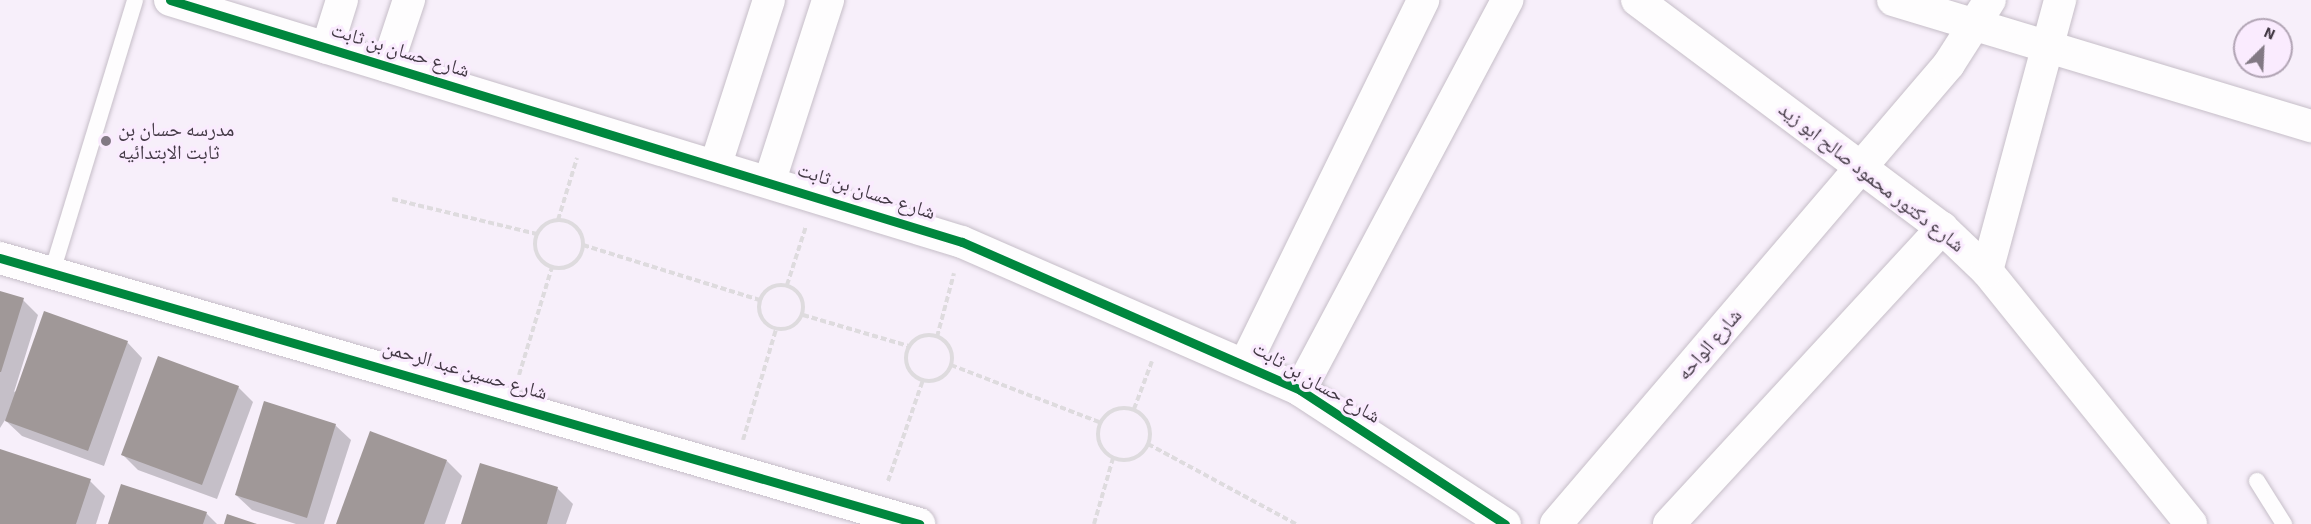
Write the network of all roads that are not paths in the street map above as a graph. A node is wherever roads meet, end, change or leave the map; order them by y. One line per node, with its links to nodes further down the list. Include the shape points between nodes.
1 (135, 0): 23 (lane)
2 (170, 0): 14 (street, شارع حسان بن ثابت)
3 (342, 0): 14 (street)
4 (409, 0): 15 (street)
5 (769, 0): 17 (street)
6 (828, 0): 19 (street)
7 (1423, 0): 24 (street)
8 (1507, 0): 25 (street)
9 (1637, 0): 18 (street, شارع دكتور محمود صالح ابو زيد)
10 (1893, 0): 12 (street)
11 (2060, 0): 13 (street)
12 (1983, 11): 13 (street); 18 (street, شارع الواحه)
13 (2048, 43): 16 (street); 22 (street)
14 (327, 48): 15 (street, شارع حسان بن ثابت)
15 (387, 66): 17 (street, شارع حسان بن ثابت)
16 (2311, 126)
17 (716, 164): 19 (street, شارع حسان بن ثابت)
18 (1864, 166): 20 (street, شارع دكتور محمود صالح ابو زيد); 31 (street, شارع الواحه)
19 (770, 180): 24 (street, شارع حسان بن ثابت, via 962,242)
20 (1942, 228): 22 (street, شارع دكتور محمود صالح ابو زيد); 32 (street)
21 (0, 258): 23 (street, شارع حسين عبد الرحمن)
22 (1987, 271): 28 (street, شارع دكتور محمود صالح ابو زيد)
23 (52, 272): 27 (street, شارع حسين عبد الرحمن, via 735,467)
24 (1246, 362): 25 (street, شارع حسان بن ثابت)
25 (1300, 390): 30 (street, شارع حسان بن ثابت)
26 (2257, 481): 33 (lane)
27 (876, 516): 29 (street, شارع حسين عبد الرحمن)
28 (2179, 520)
29 (919, 524)
30 (1505, 524)
31 (1556, 524)
32 (1669, 524)
33 (2284, 524)

